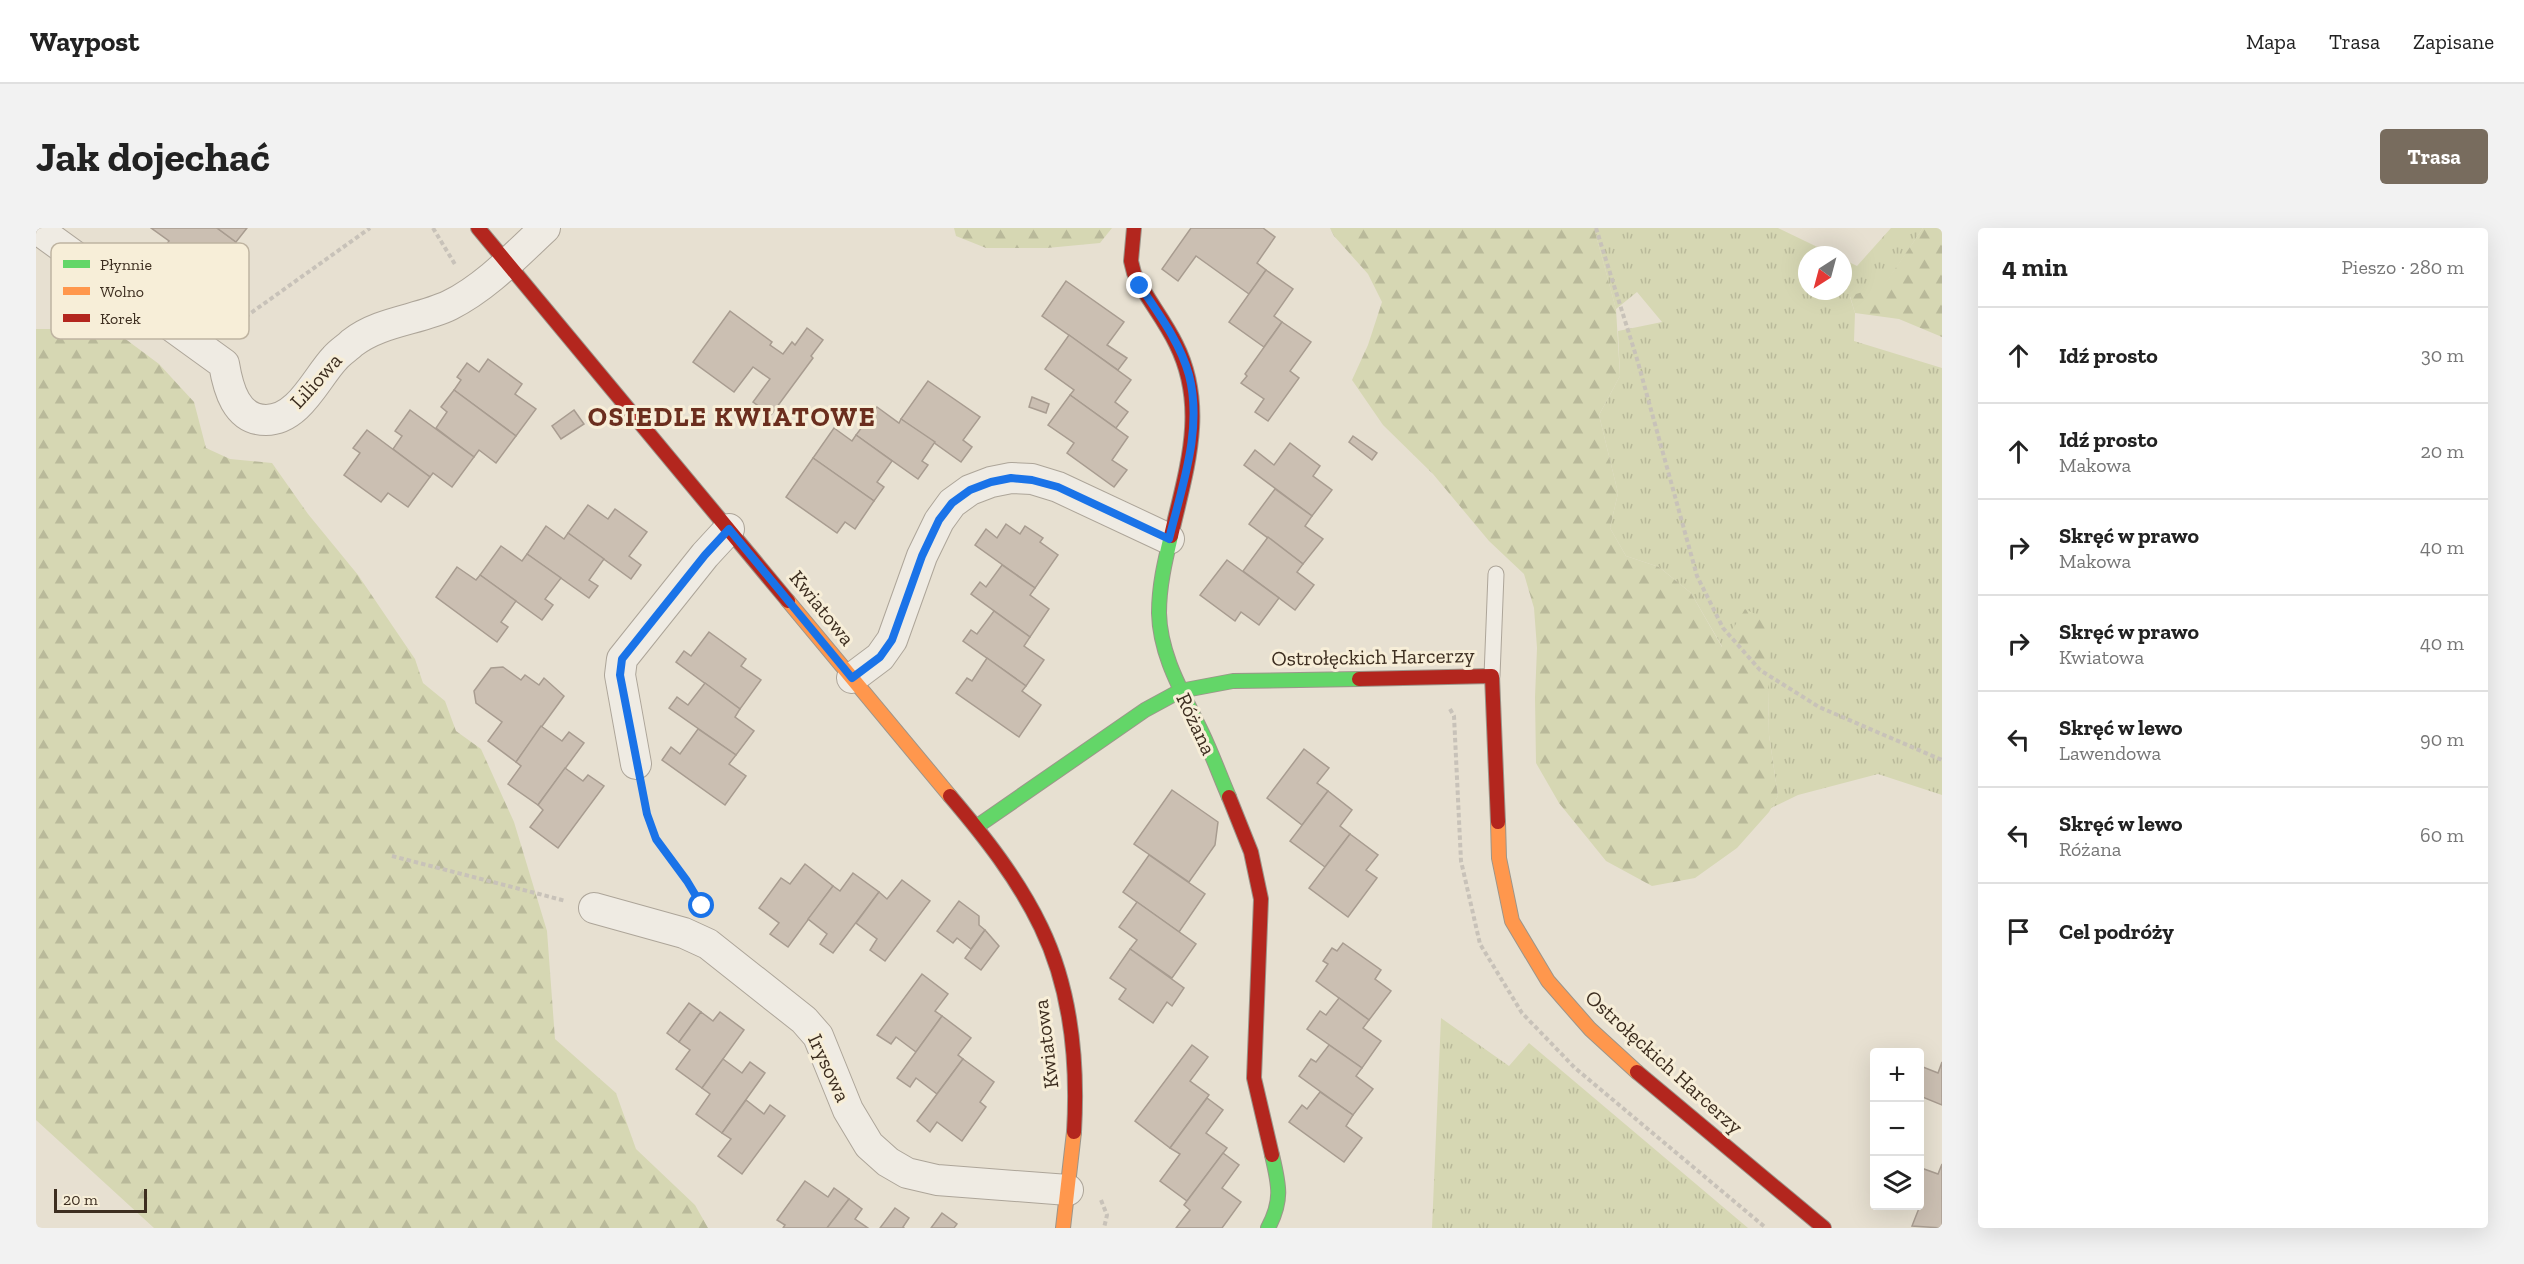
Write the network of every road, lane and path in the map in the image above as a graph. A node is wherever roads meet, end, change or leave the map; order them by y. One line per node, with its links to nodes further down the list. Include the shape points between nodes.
1 (36, 228): 9 (street, Liliowa)
2 (370, 228): 11 (path)
3 (478, 228): 10 (street, Kwiatowa)
4 (545, 228): 10 (street)
5 (1134, 228): 14 (street, Różana, via 1134,273 1176,343 1189,375 1194,411 1192,441)
6 (1596, 228): 19 (path, via 1697,576 1723,628 1760,670 1819,707)
7 (443, 232): 8 (path)
8 (439, 237)
9 (57, 243)
10 (508, 262): 12 (street, Liliowa, via 474,291 448,306 360,338 336,356 302,400 285,414 267,420 249,416 238,405 228,390 224,364); 13 (street, Kwiatowa)
11 (249, 315)
12 (189, 339)
13 (729, 529): 17 (street, Kwiatowa); 20 (street, via 622,659 620,675)
14 (1169, 539): 17 (street, via 1058,487 1032,480 1011,478 970,490 952,503 939,520 892,640 880,657); 18 (street, Różana, via 1159,615 1166,652)
15 (1496, 574): 16 (lane)
16 (1492, 676): 18 (street, Ostrołęckich Harcerzy, via 1233,681); 28 (street, Ostrołęckich Harcerzy, via 1499,858 1512,921 1548,981 1590,1029 1638,1073)
17 (852, 678): 21 (street, Kwiatowa)
18 (1180, 691): 21 (street, Ostrołęckich Harcerzy, via 1145,710); 27 (street, Różana, via 1237,816 1251,852 1261,899 1254,1078 1280,1190 1276,1213)
19 (1942, 760)
20 (636, 764): 24 (path, via 656,839 702,906)
21 (976, 827): 25 (street, Kwiatowa, via 1029,904 1062,990 1071,1037 1074,1087 1074,1140)
22 (392, 856): 23 (path)
23 (594, 908): 24 (street, Irysowa, via 684,933)
24 (708, 944): 25 (street, Irysowa, via 804,1020 818,1036 848,1110 868,1145 888,1162 907,1173 938,1180)
25 (1068, 1190): 26 (street, Kwiatowa)
26 (1063, 1228)
27 (1268, 1228)
28 (1824, 1228)

